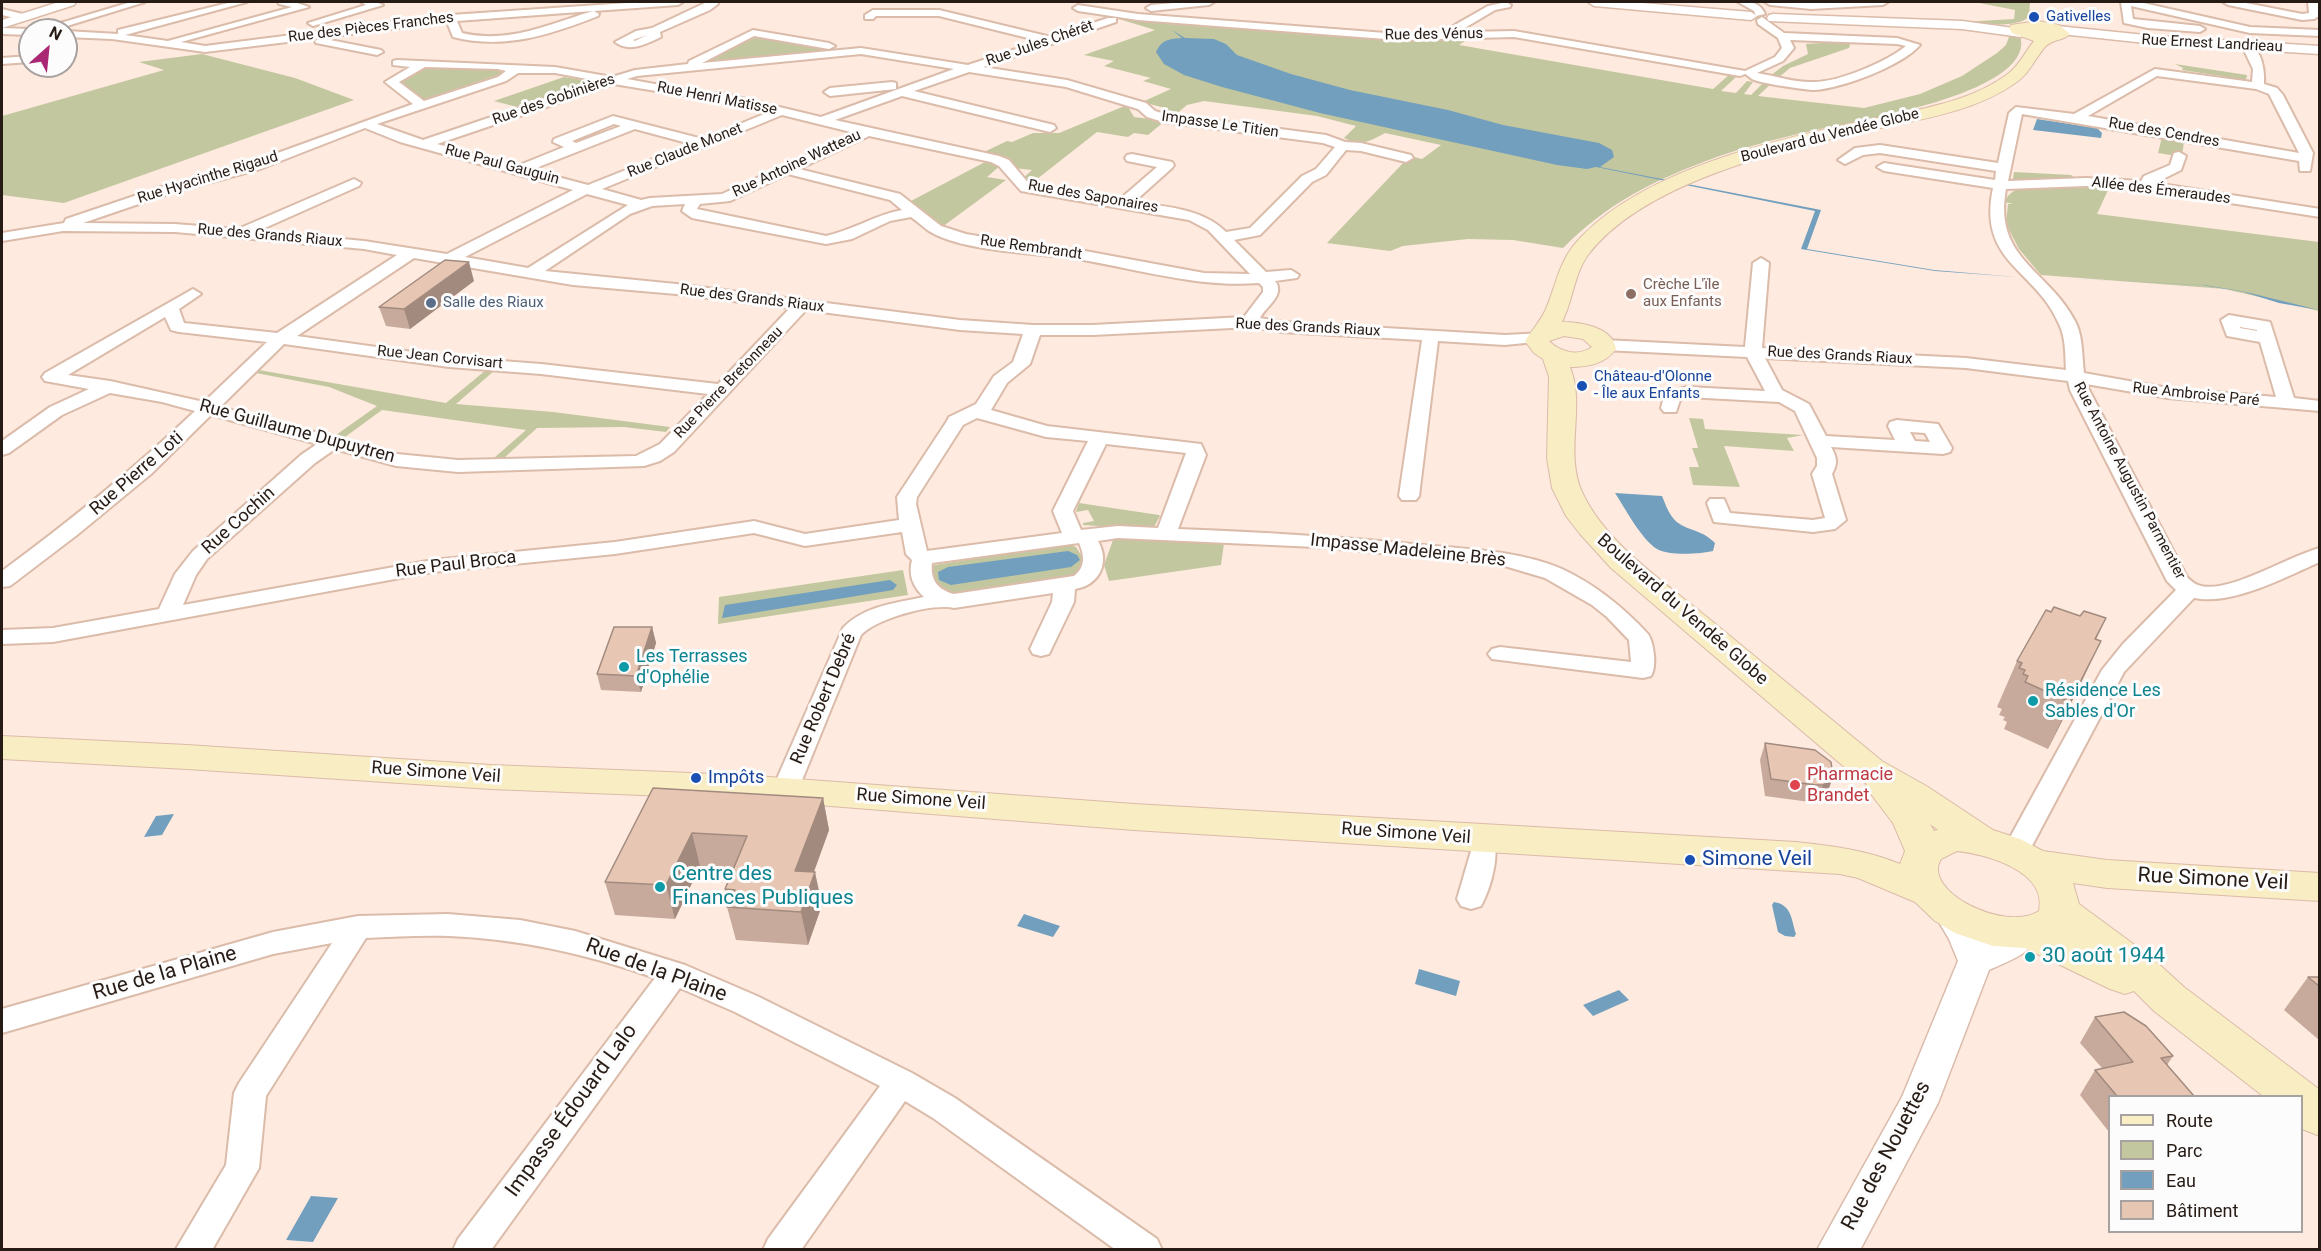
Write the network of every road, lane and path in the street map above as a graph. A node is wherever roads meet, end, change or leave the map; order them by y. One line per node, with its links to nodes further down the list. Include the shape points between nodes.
1 (70, 2): 24 (street)
2 (140, 2): 28 (street)
3 (242, 2): 31 (street)
4 (283, 2): 44 (street, via 304,6)
5 (366, 2): 45 (street, via 378,5 256,37)
6 (678, 2): 18 (street, Rue des Pièces Franches)
7 (712, 2): 35 (street)
8 (1209, 2): 23 (street)
9 (1594, 2): 16 (street, Rue Ernest Landrieau)
10 (1744, 2): 26 (street, via 1758,9)
11 (1770, 2): 12 (street, via 1811,6)
12 (1883, 2)
13 (2128, 2): 33 (street); 33 (street, via 2128,21 2138,24)
14 (2228, 2): 15 (street, via 2309,17 2314,14)
15 (2313, 2)
16 (1626, 3): 26 (street, Rue Ernest Landrieau)
17 (486, 4): 22 (street)
18 (610, 4): 22 (street, Rue des Pièces Franches); 27 (street, via 600,12 539,35 486,40 457,35)
19 (1506, 5): 39 (street, via 1492,8 1457,28)
20 (1078, 8): 23 (street, Rue des Vénus)
21 (2, 12): 24 (street)
22 (481, 15): 27 (street, Rue des Pièces Franches)
23 (1125, 15): 39 (street, Rue des Vénus, via 1399,37)
24 (23, 17): 30 (street)
25 (869, 17): 42 (street, via 873,13 939,13)
26 (1761, 17): 32 (street, Rue Ernest Landrieau); 40 (street, via 1763,24)
27 (451, 18): 41 (street, Rue des Pièces Franches)
28 (78, 20)
29 (1112, 20): 42 (street, Rue Jules Chérêt)
30 (2, 24)
31 (113, 27): 38 (street, Rue des Pièces Franches); 43 (street); 44 (street, Rue des Pièces Franches)
32 (2039, 29): 46 (street, Rue Ernest Landrieau); 106 (main road, Boulevard du Vendée Globe, via 2031,59 1999,86 1964,101 1756,153 1705,171 1622,213 1586,244 1565,277)
33 (2250, 30): 37 (street)
34 (2, 31): 36 (street)
35 (654, 31)
36 (18, 32)
37 (2319, 33)
38 (78, 34)
39 (1461, 35): 57 (street, Rue des Vénus, via 1514,34)
40 (1782, 36): 57 (street, via 1788,48 1783,55); 57 (street, Rue des Vénus, via 1914,45 1890,62 1824,85)
41 (295, 38): 45 (street, Rue des Pièces Franches); 49 (street)
42 (1051, 40): 55 (street, Rue Jules Chérêt)
43 (78, 43)
44 (168, 43): 45 (street, Rue des Pièces Franches, via 205,49)
45 (243, 45)
46 (2248, 46): 47 (street, Rue Ernest Landrieau); 59 (street)
47 (2319, 50)
48 (861, 51): 54 (street, Rue des Gobinières); 54 (street, Rue des Gobinières, via 753,33); 55 (street, Rue des Gobinières)
49 (377, 52)
50 (18, 60): 51 (street)
51 (2, 62)
52 (397, 63): 53 (street, Rue Hyacinthe Rigaud)
53 (426, 63): 56 (street, Rue Hyacinthe Rigaud); 63 (street, Rue Hyacinthe Rigaud, via 391,81)
54 (687, 67): 58 (street, Rue des Gobinières)
55 (968, 68): 60 (street, Rue Jules Chérêt); 74 (street, Impasse Le Titien, via 1072,85 1142,106 1163,118 1326,140)
56 (514, 70): 58 (street, Rue Hyacinthe Rigaud, via 555,70); 63 (street, Rue Hyacinthe Rigaud, via 502,79)
57 (1750, 73)
58 (612, 80): 65 (street, Rue Henri Matisse, via 721,97); 73 (street, Rue des Gobinières)
59 (2259, 81): 66 (street, via 2155,72); 66 (street, Rue des Cendres, via 2277,94 2305,148 2305,163)
60 (920, 85): 61 (street); 62 (street)
61 (830, 92)
62 (902, 92): 67 (street); 70 (street)
63 (422, 105): 68 (street, Rue Hyacinthe Rigaud)
64 (2020, 111): 66 (street, Rue des Cendres); 81 (street, Rue Antoine Augustin Parmentier, via 2016,113)
65 (780, 112): 67 (street, Rue Henri Matisse); 72 (street, Rue Claude Monet)
66 (2076, 118)
67 (822, 121): 71 (street, Rue des Saponaires)
68 (365, 124): 73 (street, Rue Paul Gauguin); 93 (street, Rue Hyacinthe Rigaud, via 255,166 153,194)
69 (634, 125): 72 (street); 75 (street); 75 (street, via 613,120 559,142)
70 (1050, 128)
71 (870, 131): 82 (street, Rue Antoine Watteau); 89 (street, Rue des Saponaires, via 1000,161 1026,188)
72 (705, 143): 87 (street, Rue Claude Monet)
73 (423, 144): 83 (street, Rue Paul Gauguin)
74 (1343, 146): 78 (street, Impasse Le Titien); 96 (street, via 1321,172 1307,179 1255,232)
75 (577, 147): 83 (street)
76 (2179, 156): 86 (street, via 2176,167 2149,179)
77 (1132, 158): 89 (street, via 1167,165)
78 (1406, 158)
79 (1845, 160): 81 (street, via 1860,151 1880,149)
80 (1884, 166): 85 (street, Allée des Émeraudes)
81 (2006, 168): 85 (street, Rue Antoine Augustin Parmentier)
82 (784, 169): 88 (street, Rue Antoine Watteau, via 724,198); 91 (street, Rue Rembrandt, via 895,197)
83 (518, 170): 87 (street, Rue Paul Gauguin)
84 (354, 183): 94 (street)
85 (2002, 185): 86 (street, Allée des Émeraudes, via 2086,182); 116 (street, Rue Antoine Augustin Parmentier, via 1996,219 2002,240 2067,323)
86 (2147, 186): 92 (street, Allée des Émeraudes)
87 (588, 190): 90 (street, Rue Paul Gauguin); 98 (street, Rue Claude Monet)
88 (694, 201): 90 (street, Rue Antoine Watteau); 91 (street, via 689,211 697,215 826,240 847,236 886,217)
89 (1124, 203): 96 (street, Rue des Saponaires, via 1200,218)
90 (639, 204): 100 (street, Rue Antoine Watteau)
91 (914, 212): 102 (street, Rue Rembrandt, via 936,229 963,238 1192,277)
92 (2319, 213)
93 (63, 227): 94 (street, Rue des Grands Riaux, via 175,228); 95 (street, Rue des Grands Riaux)
94 (241, 234): 97 (street, Rue des Grands Riaux)
95 (2, 237)
96 (1222, 237): 102 (street, Rue des Saponaires)
97 (411, 253): 98 (street, Rue des Grands Riaux); 112 (street, Rue Pierre Loti)
98 (448, 260): 100 (street, Rue des Grands Riaux)
99 (1761, 263): 115 (street)
100 (529, 274): 104 (street, Rue des Grands Riaux)
101 (1291, 275): 102 (street, Rue Rembrandt)
102 (1265, 279): 107 (street, via 1271,293 1252,316)
103 (193, 294): 105 (street)
104 (802, 305): 108 (street, Rue des Grands Riaux); 118 (street, Rue Pierre Bretonneau)
105 (170, 307): 112 (street, Rue Jean Corvisart, via 180,327); 117 (street, Rue Guillaume Dupuytren, via 51,377)
106 (1558, 307): 109 (main road); 114 (main road, Boulevard du Vendée Globe)
107 (1252, 322): 108 (street, Rue des Grands Riaux); 110 (street, Rue des Grands Riaux)
108 (1033, 330): 124 (street, via 1021,364 1000,380 983,408)
109 (1575, 330): 113 (main road, via 1597,337); 114 (main road)
110 (1431, 334): 114 (street, Rue des Grands Riaux, via 1505,340); 131 (street)
111 (2268, 338): 120 (street)
112 (280, 339): 118 (street, Rue Jean Corvisart, via 449,362); 122 (street, Rue Pierre Loti)
113 (1604, 345): 114 (main road, via 1602,352); 115 (street, Rue des Grands Riaux)
114 (1554, 352): 147 (main road, Boulevard du Vendée Globe, via 1561,470 1588,528 1622,562)
115 (1753, 352): 116 (street, Rue des Grands Riaux, via 1966,363); 119 (street, via 1771,389)
116 (2074, 377): 120 (street, Rue Ambroise Paré, via 2168,393); 140 (street, Rue Antoine Augustin Parmentier, via 2178,581)
117 (110, 386): 122 (street, Rue Guillaume Dupuytren); 129 (street, via 56,411)
118 (723, 390): 130 (street, Rue Pierre Bretonneau, via 667,448)
119 (1781, 397): 123 (street, via 1687,392 1671,397); 126 (street, via 1803,408)
120 (2287, 404): 121 (street, Rue Ambroise Paré)
121 (2319, 406)
122 (209, 408): 127 (street, Rue Guillaume Dupuytren); 138 (street, Rue Pierre Loti, via 136,477)
123 (1670, 408)
124 (976, 412): 125 (street, via 1046,431); 133 (street, via 956,421 908,497)
125 (1100, 437): 134 (street, via 1197,451); 135 (street, Rue Robert Debré, via 1063,511)
126 (1819, 441): 128 (street); 132 (street, via 1827,458 1822,474 1836,520 1828,525 1722,518)
127 (330, 444): 130 (street, Rue Guillaume Dupuytren, via 396,460 439,465 627,463); 142 (street, Rue Cochin, via 200,555 186,574)
128 (1908, 446)
129 (2, 449)
130 (653, 457)
131 (1409, 496)
132 (1717, 503)
133 (911, 524): 137 (street, via 917,554); 142 (street, Rue Paul Broca, via 806,540 762,527 746,528 615,548 423,567)
134 (1166, 534): 135 (street, Impasse Madeleine Brès, via 1118,532); 145 (street, Impasse Madeleine Brès, via 1316,541 1516,562 1583,588 1615,612 1640,639 1643,671)
135 (1079, 537): 137 (street); 139 (street, Rue Robert Debré, via 1095,555 1092,569 1080,582)
136 (2319, 554): 140 (street, via 2228,592)
137 (923, 558): 141 (street, via 920,566 924,585)
138 (2, 581)
139 (1065, 586): 141 (street, Rue Robert Debré); 144 (street, via 1063,602)
140 (2189, 590): 150 (street, via 2126,653)
141 (940, 600): 148 (street, Rue Robert Debré, via 873,615 856,625)
142 (168, 613): 143 (street, Rue Paul Broca, via 53,635)
143 (2, 637)
144 (1041, 649)
145 (1500, 654)
146 (2, 748): 148 (main road, Rue Simone Veil, via 502,778)
147 (1869, 769): 150 (main road, Boulevard du Vendée Globe); 151 (main road, Boulevard du Vendée Globe, via 1909,818)
148 (785, 790): 149 (main road, Rue Simone Veil)
149 (1482, 838): 152 (main road, Rue Simone Veil); 155 (street, via 1484,851)
150 (2010, 852): 151 (main road, Rue Simone Veil, via 1957,838 1937,842); 153 (main road, Rue Simone Veil); 157 (main road, via 2047,876 2056,889)
151 (1922, 853): 152 (main road, Rue Simone Veil); 156 (main road, Boulevard du Vendée Globe, via 1918,867 1921,879)
152 (1840, 860): 156 (main road, Rue Simone Veil, via 1882,871)
153 (2107, 874): 154 (main road, Rue Simone Veil); 157 (main road, Rue Simone Veil, via 2082,884)
154 (2319, 887)
155 (1471, 899)
156 (1939, 902): 157 (main road, Rue Simone Veil, via 1974,925 2000,932); 159 (street, via 1965,936)
157 (2044, 920): 159 (street, via 2004,948); 163 (main road, via 2169,999)
158 (358, 927): 160 (street, Rue de la Plaine, via 416,924 520,931 605,950); 161 (street, Rue de la Plaine, via 262,946); 166 (street, via 250,1093 242,1168)
159 (1975, 962): 170 (street, Rue des Nouettes, via 1919,1103)
160 (675, 973): 162 (street, Rue de la Plaine); 167 (street, Impasse Édouard Lalo)
161 (2, 1021)
162 (901, 1082): 168 (street); 169 (street, Rue de la Plaine)
163 (2294, 1095)
164 (2303, 1104): 165 (main road)
165 (2319, 1118)
166 (193, 1249)
167 (470, 1250)
168 (780, 1250)
169 (1145, 1250)
170 (1838, 1250)

